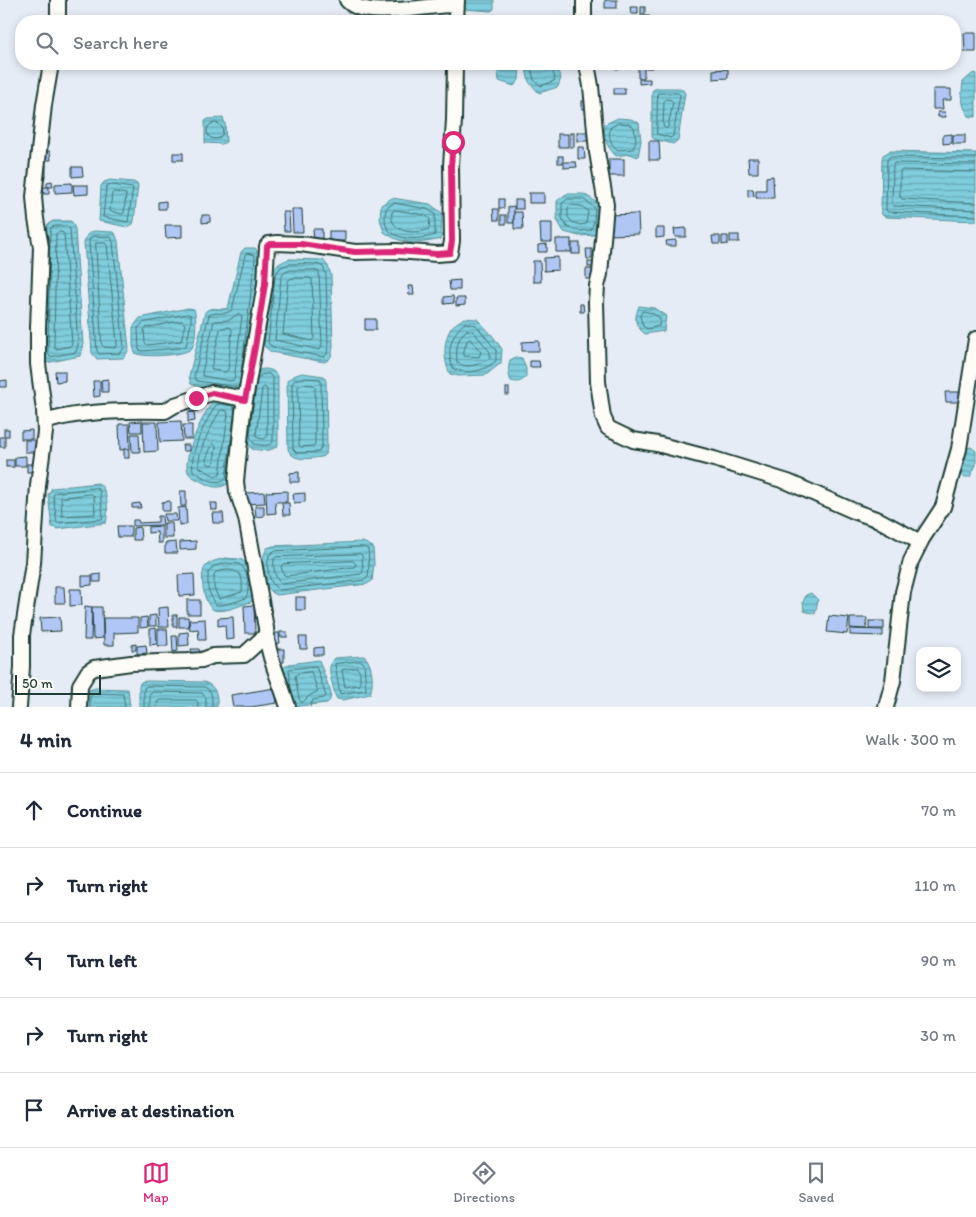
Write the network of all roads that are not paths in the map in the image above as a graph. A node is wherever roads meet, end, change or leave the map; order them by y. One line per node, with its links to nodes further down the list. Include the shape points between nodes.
1 (58, 0): 5 (street)
2 (348, 0): 4 (street, via 366,10 394,11)
3 (584, 0): 7 (street)
4 (457, 2): 6 (street)
5 (58, 15)
6 (456, 15)
7 (584, 15)
8 (50, 70): 13 (street, via 34,197 41,247 38,364)
9 (455, 70): 12 (street, via 450,253 355,252 301,244 267,246 265,284)
10 (588, 70): 14 (street, via 606,205 596,302 598,382 603,417 608,428 633,440 714,459 788,482 879,520)
11 (976, 340): 14 (street, via 951,481 943,507)
12 (245, 400): 13 (street, via 212,393 165,411 87,413 61,416); 15 (street, via 236,481 246,518)
13 (45, 422): 16 (street, via 33,563 22,635)
14 (920, 542): 19 (street, via 911,561 904,592 893,681)
15 (266, 635): 17 (street, via 244,655 94,668 80,685); 18 (street)
16 (19, 707)
17 (79, 707)
18 (288, 707)
19 (886, 707)

